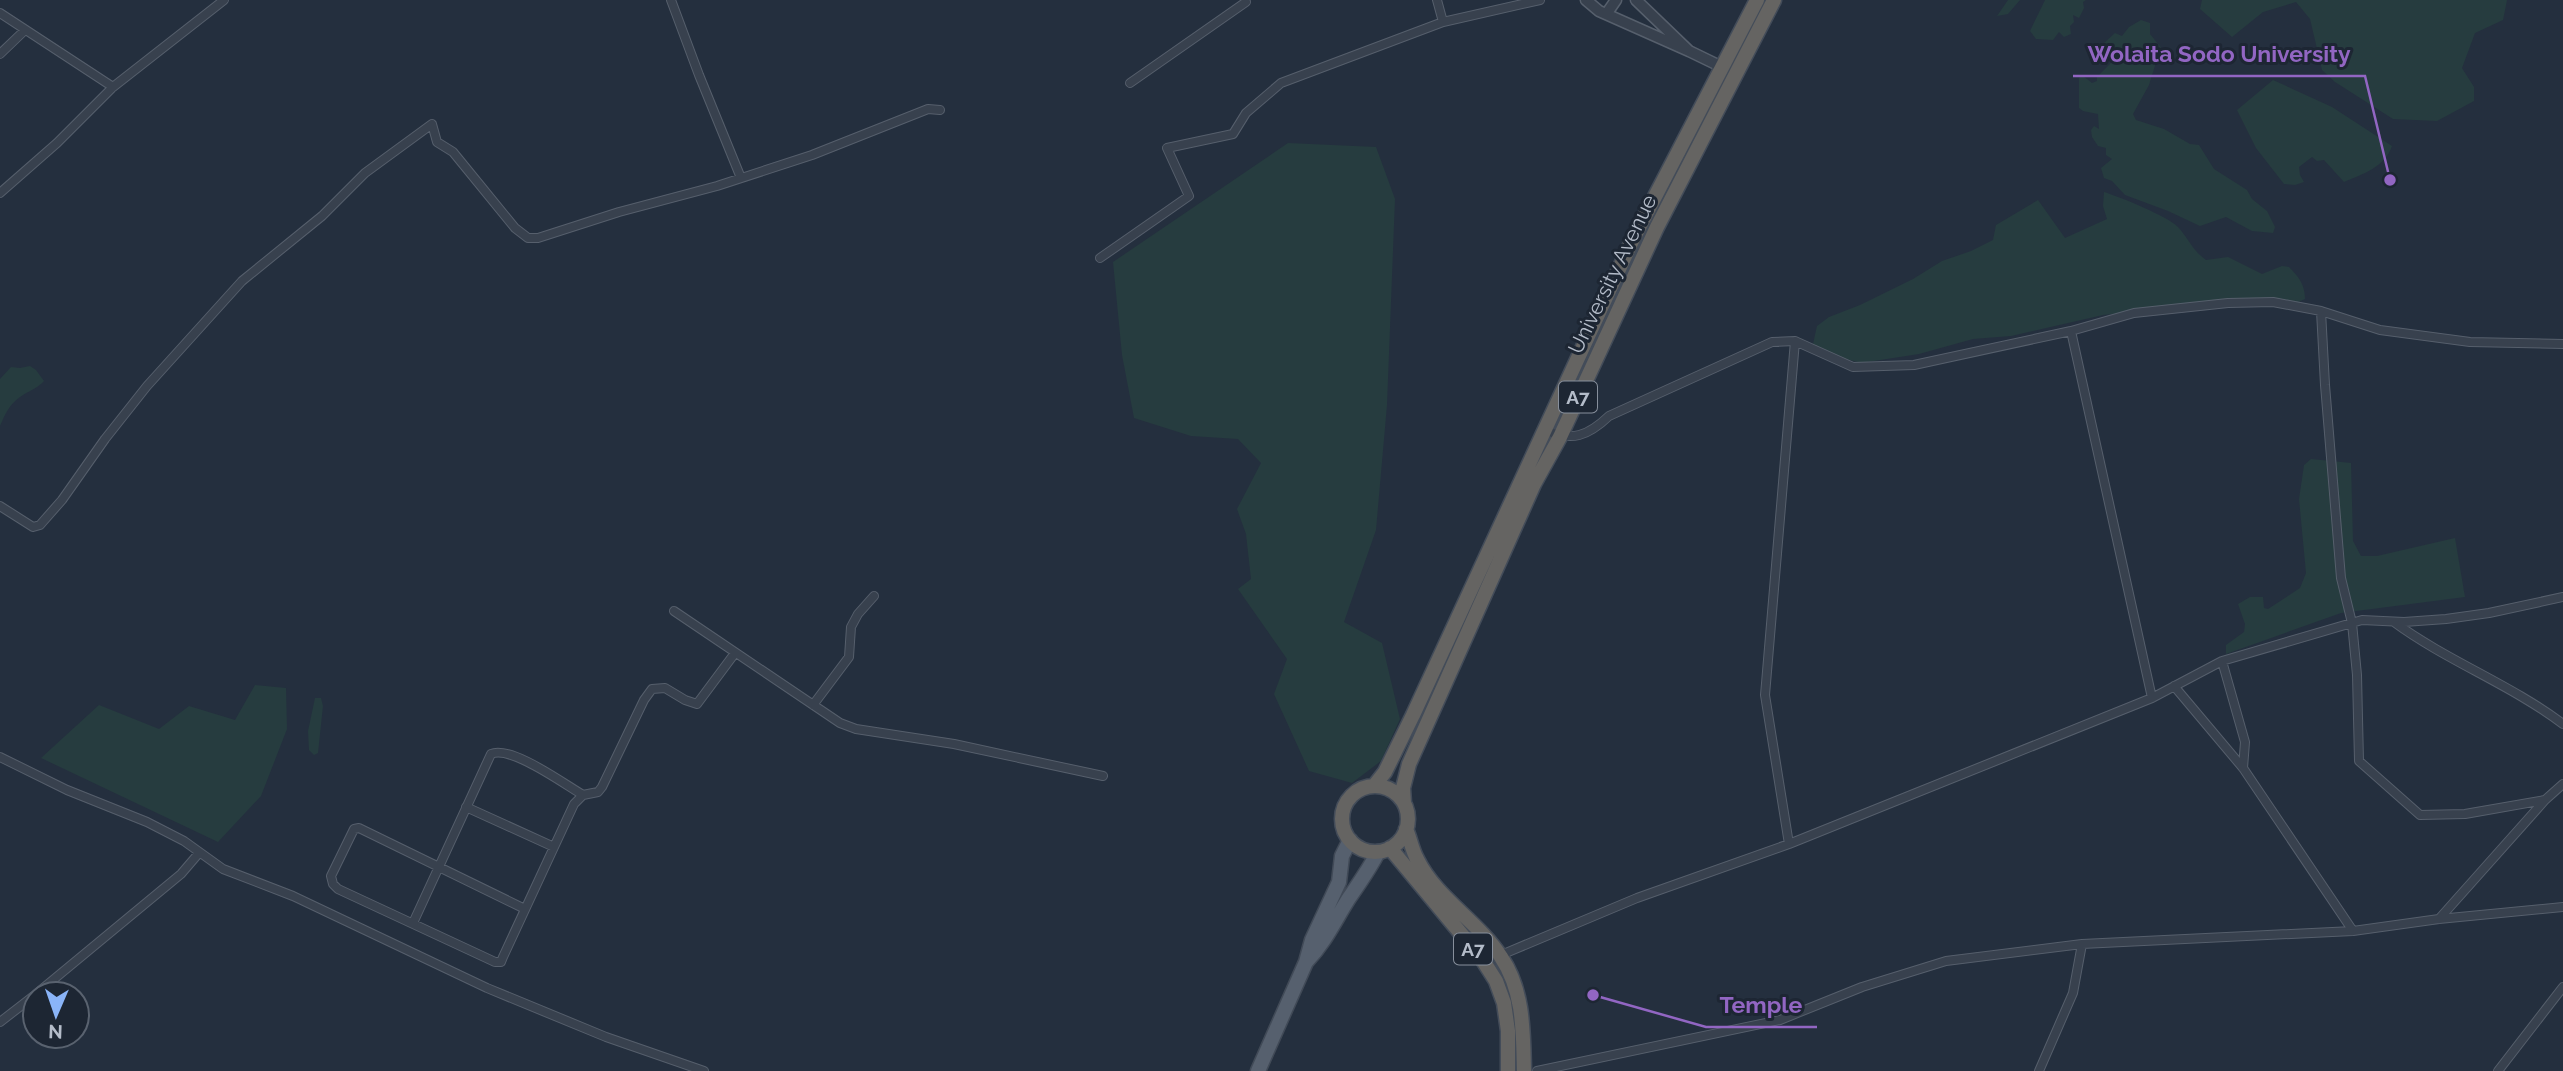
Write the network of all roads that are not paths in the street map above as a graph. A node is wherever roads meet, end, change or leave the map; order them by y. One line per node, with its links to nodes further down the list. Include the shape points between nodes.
1 (223, 0): 19 (street)
2 (671, 0): 21 (street)
3 (1437, 0): 13 (street)
4 (1539, 0): 13 (street)
5 (1586, 0): 12 (street)
6 (1616, 0): 12 (street)
7 (1636, 0): 15 (street)
8 (1757, 0): 17 (highway, University Avenue / A7)
9 (1774, 0): 29 (highway, University Avenue / A7, via 1657,227)
10 (1247, 1): 18 (street)
11 (0, 13): 14 (street)
12 (1606, 13): 15 (street)
13 (1443, 22): 23 (street, via 1281,83 1246,113 1233,134 1167,148 1189,196)
14 (25, 30): 16 (street); 19 (street)
15 (1689, 51): 17 (street)
16 (0, 54)
17 (1722, 66): 28 (highway, University Avenue / A7, via 1632,240)
18 (1130, 83)
19 (113, 87): 22 (street)
20 (940, 110): 21 (street, via 928,109)
21 (741, 178): 30 (street, via 545,237 528,238 453,152 437,142 432,124 365,173 322,216 242,281 147,386 40,525 33,527)
22 (0, 193)
23 (1100, 257)
24 (2321, 311): 25 (street, via 2273,302 2228,303 2134,313); 27 (street, via 2393,332 2470,342); 35 (street, via 2341,578)
25 (2071, 331): 26 (street, via 1913,365 1872,367 1853,367); 39 (street)
26 (1795, 341): 29 (street, via 1772,342 1609,416 1593,432); 53 (street, via 1765,695)
27 (2563, 344)
28 (1545, 430): 29 (street); 46 (highway, University Avenue / A7, via 1397,749)
29 (1560, 437): 49 (highway, University Avenue / A7, via 1534,484 1422,732 1409,764)
30 (0, 506)
31 (874, 596): 40 (street, via 851,627 849,657)
32 (2563, 597): 34 (street, via 2489,613)
33 (674, 611): 36 (street)
34 (2394, 622): 35 (street); 41 (street, via 2422,643)
35 (2352, 623): 37 (street); 48 (street, via 2359,761 2420,816 2465,814)
36 (735, 653): 40 (street); 47 (street, via 697,705 665,688 652,689 603,787)
37 (2222, 661): 38 (street); 43 (street, via 2245,742)
38 (2174, 686): 39 (street); 43 (street)
39 (2152, 698): 53 (street)
40 (813, 705): 44 (street, via 856,729 954,744)
41 (2563, 724)
42 (0, 757): 56 (street, via 147,822)
43 (2243, 768): 62 (street)
44 (1103, 776)
45 (2563, 784): 48 (street)
46 (1374, 786): 49 (highway, via 1386,788); 52 (highway, A7, via 1362,788 1345,806 1342,818)
47 (583, 795): 50 (street, via 521,759 496,751 489,755); 54 (street, via 574,804)
48 (2544, 800): 60 (street)
49 (1404, 803): 51 (highway, A7)
50 (466, 807): 54 (street); 57 (street)
51 (1406, 829): 55 (highway, A7, via 1400,840); 64 (highway, A7, via 1417,859 1435,886)
52 (1350, 841): 55 (highway, A7, via 1358,847); 65 (main road, A7, via 1342,856 1339,882 1311,940)
53 (1789, 844): 64 (street, via 1636,898)
54 (554, 848): 59 (street)
55 (1384, 850): 65 (main road, A7); 72 (highway, A7, via 1482,959 1496,981 1508,1031)
56 (199, 853): 66 (street, via 181,874); 70 (street, via 223,869 293,896 487,988)
57 (439, 868): 59 (street); 61 (street); 61 (street, via 362,829 354,829 348,841 331,876 333,884)
58 (2563, 907): 60 (street)
59 (525, 909): 61 (street, via 498,962)
60 (2439, 919): 62 (street)
61 (412, 923)
62 (2353, 931): 63 (street)
63 (2082, 944): 74 (street, via 1946,961 1862,987 1780,1020); 75 (street, via 2073,993)
64 (1501, 955): 73 (highway, A7, via 1519,997)
65 (1306, 962): 71 (main road, A7)
66 (53, 980)
67 (2563, 986): 76 (street)
68 (21, 1005): 69 (street)
69 (0, 1021)
70 (704, 1071)
71 (1258, 1071)
72 (1508, 1071)
73 (1524, 1071)
74 (1537, 1071)
75 (2039, 1071)
76 (2498, 1071)

